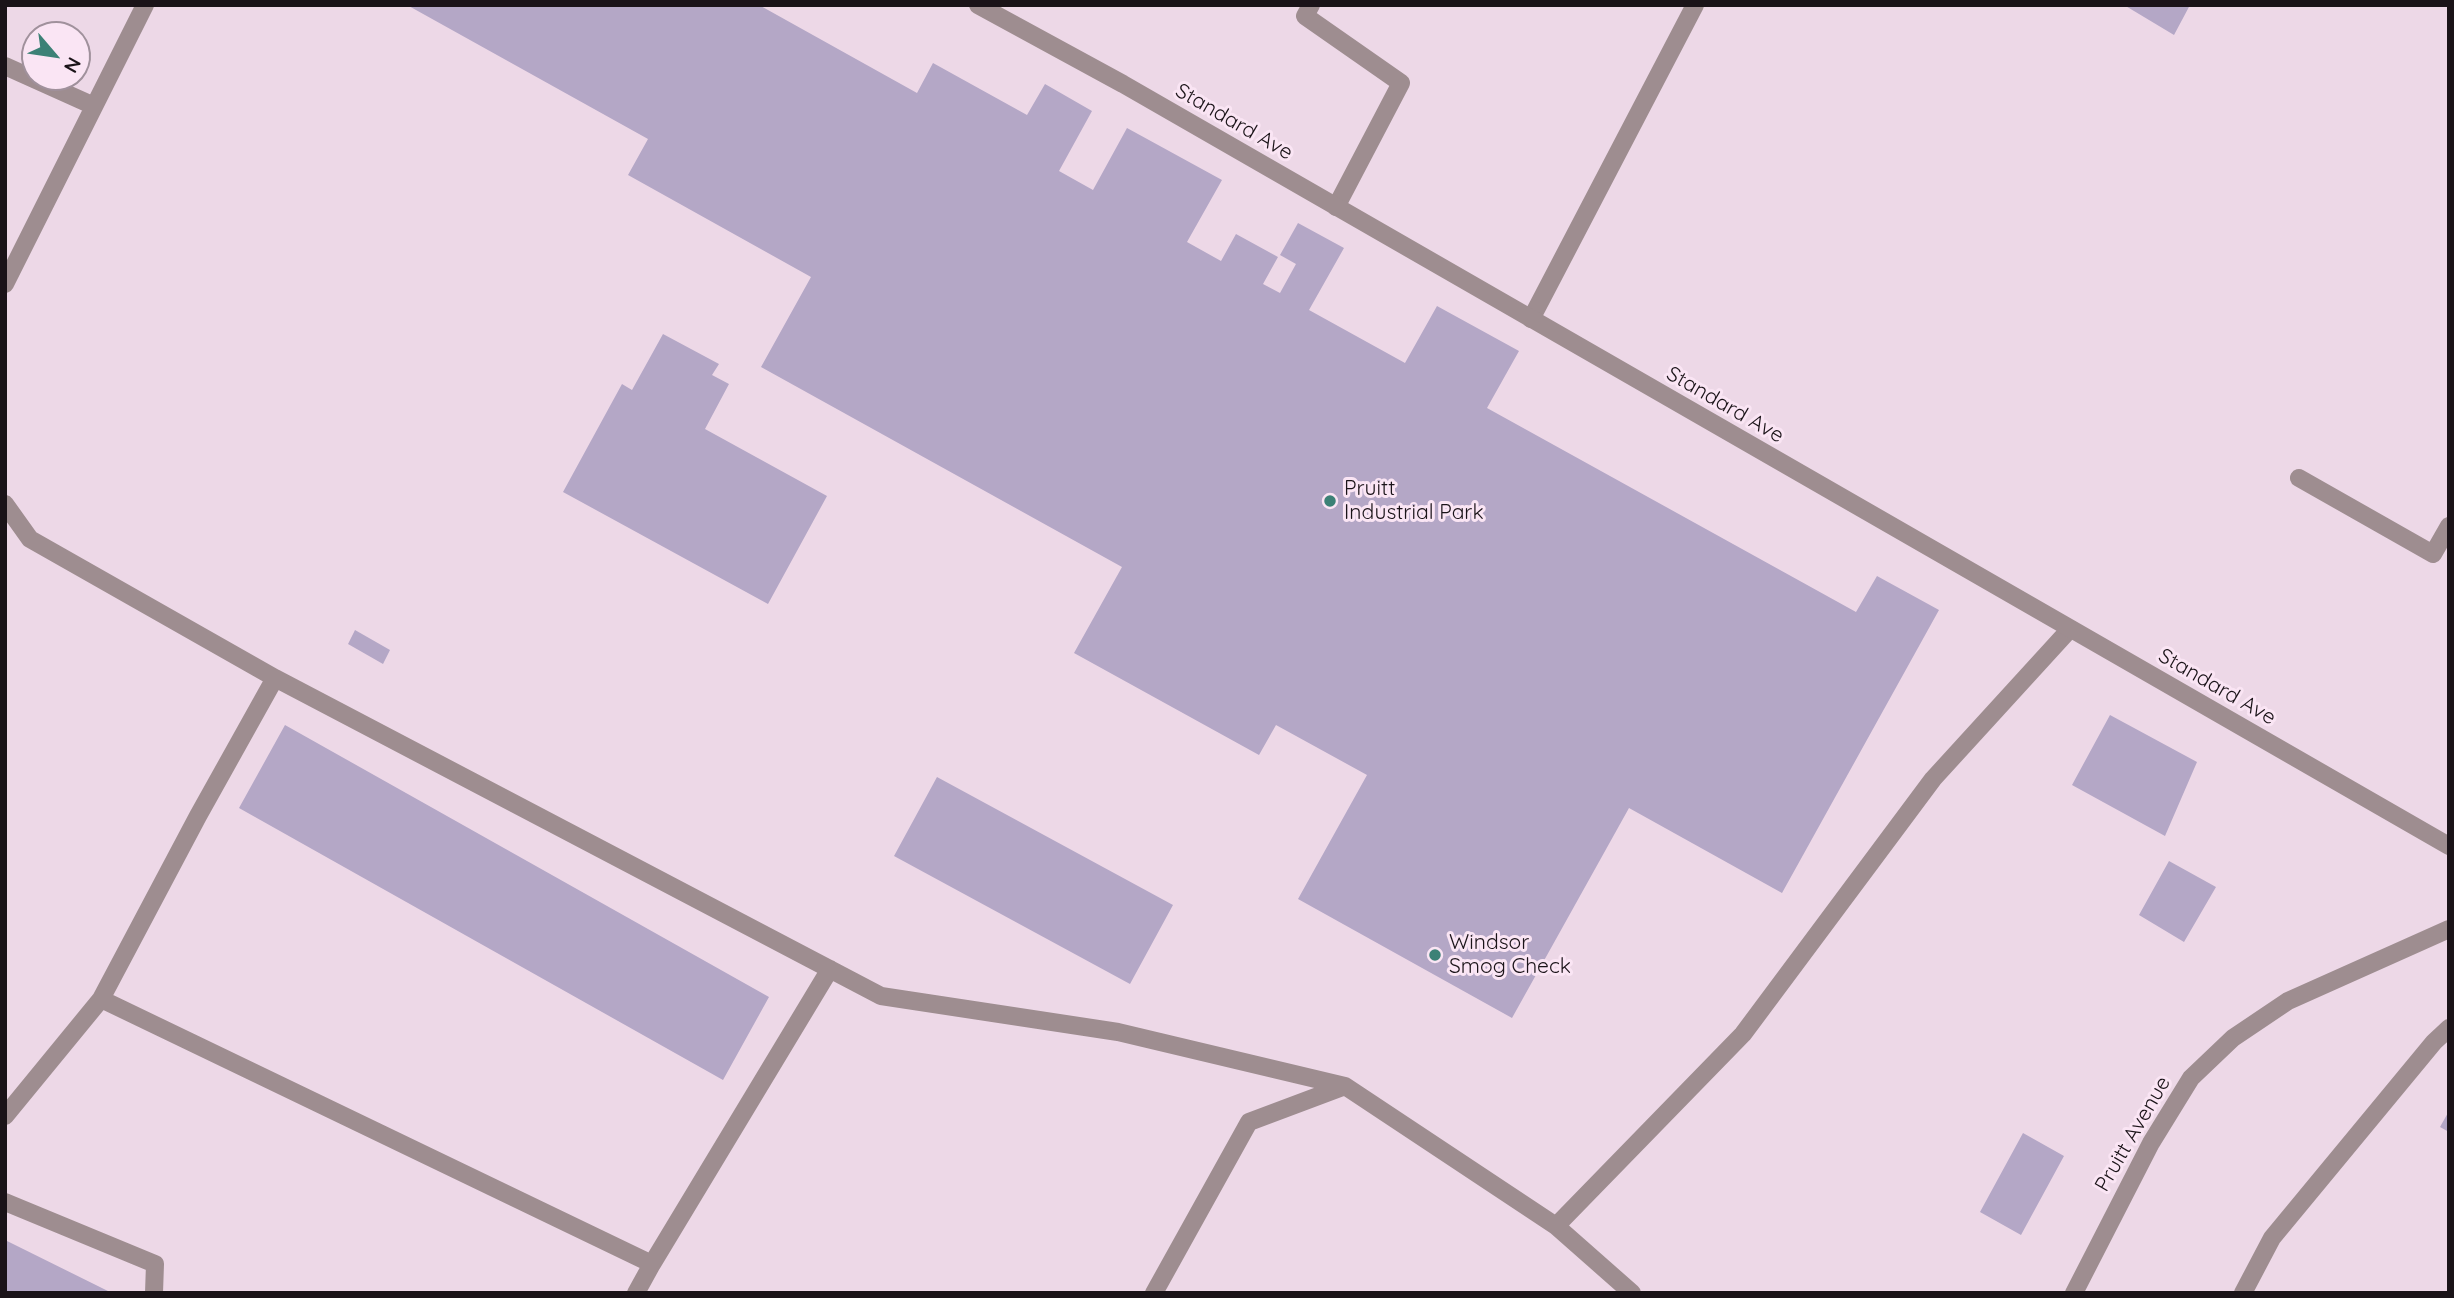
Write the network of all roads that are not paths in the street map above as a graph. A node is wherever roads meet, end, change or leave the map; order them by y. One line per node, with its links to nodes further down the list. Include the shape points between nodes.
1 (145, 5): 6 (street)
2 (978, 5): 7 (street, Standard Ave)
3 (1311, 5): 7 (street, via 1305,16 1401,83)
4 (1695, 5): 9 (street)
5 (5, 66): 6 (street)
6 (94, 106): 8 (street)
7 (1336, 207): 9 (street, Standard Ave)
8 (5, 284)
9 (1531, 319): 13 (street, Standard Ave)
10 (2299, 478): 12 (street, via 2433,555)
11 (5, 504): 14 (street, via 30,540)
12 (2449, 526)
13 (2070, 629): 15 (street, Standard Ave); 23 (street, via 1933,779 1743,1034)
14 (275, 678): 17 (street); 18 (street)
15 (2449, 846)
16 (2449, 929): 29 (street, Pruitt Avenue, via 2288,1000 2233,1038 2191,1078 2151,1143)
17 (830, 969): 20 (street, via 881,996 1118,1032); 24 (street)
18 (101, 999): 21 (street); 24 (street)
19 (2449, 1028): 30 (street, via 2272,1238)
20 (1345, 1086): 23 (street); 27 (street, via 1249,1122)
21 (5, 1116)
22 (5, 1202): 25 (street, via 155,1264)
23 (1556, 1226): 28 (street)
24 (652, 1264): 26 (street)
25 (154, 1293)
26 (636, 1293)
27 (1154, 1293)
28 (1632, 1293)
29 (2074, 1293)
30 (2243, 1293)

